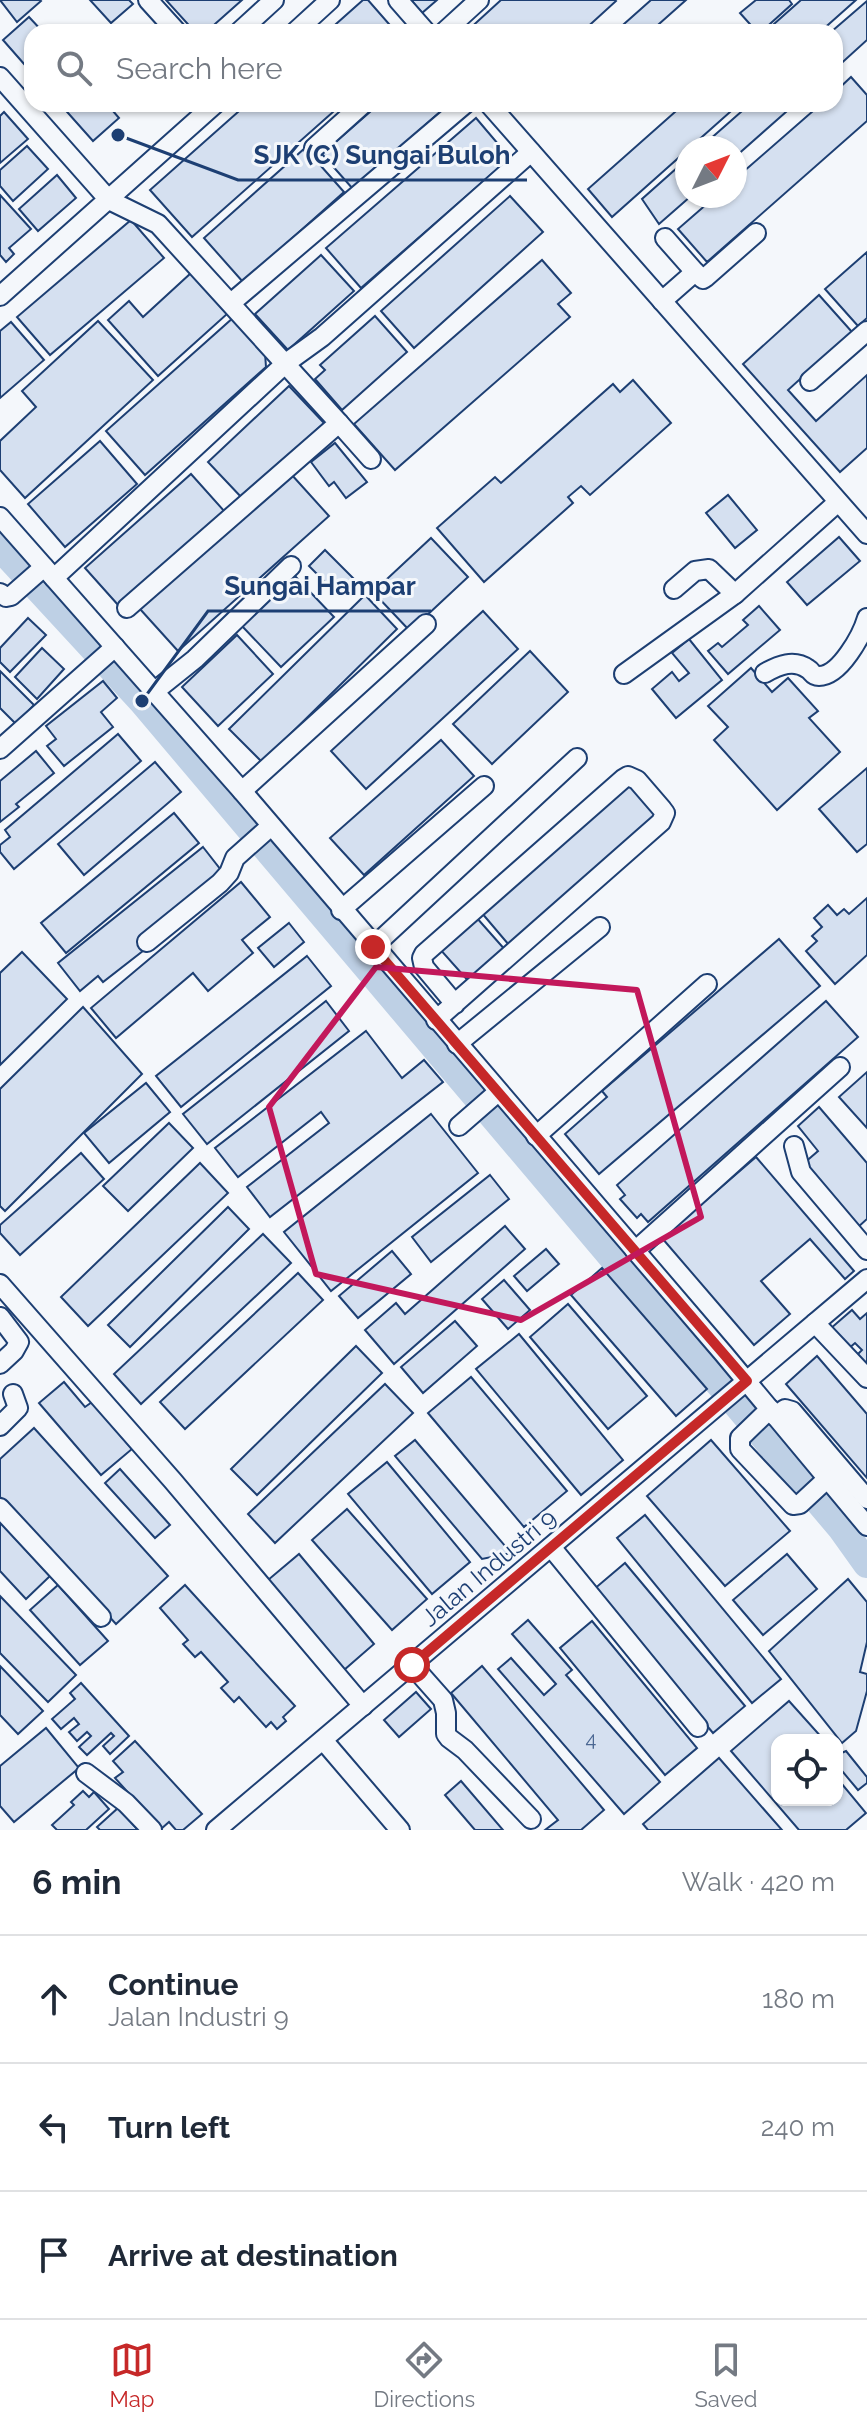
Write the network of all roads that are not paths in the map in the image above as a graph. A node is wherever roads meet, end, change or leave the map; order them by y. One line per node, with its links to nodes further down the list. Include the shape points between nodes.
1 (148, 0): 6 (street)
2 (274, 0): 7 (street)
3 (330, 0): 8 (street)
4 (398, 0): 9 (street)
5 (479, 0): 10 (street)
6 (170, 24)
7 (248, 24)
8 (304, 24)
9 (419, 24)
10 (453, 24)
11 (0, 77): 12 (street)
12 (24, 104)
13 (31, 112): 20 (street)
14 (206, 112): 20 (street)
15 (354, 112): 18 (street)
16 (456, 112): 26 (street)
17 (496, 112): 19 (street)
18 (314, 148)
19 (531, 152): 25 (street); 28 (street)
20 (109, 200): 24 (street); 26 (street, via 158,224)
21 (756, 233): 23 (street, via 703,279)
22 (665, 238): 23 (street)
23 (695, 272): 25 (street)
24 (0, 296)
25 (662, 301): 32 (street)
26 (231, 303): 28 (street)
27 (867, 331): 29 (street)
28 (286, 363): 30 (street); 36 (street)
29 (810, 381)
30 (339, 423): 31 (street); 40 (street)
31 (371, 459)
32 (838, 502): 34 (street); 39 (street)
33 (4, 533): 36 (street)
34 (867, 534)
35 (291, 566): 46 (street)
36 (45, 573): 38 (street, via 6,597); 43 (street)
37 (674, 589): 39 (street, via 695,571 709,569)
38 (0, 593)
39 (735, 594): 45 (street)
40 (127, 608)
41 (867, 618): 44 (street, via 845,659 826,673 820,676 791,663)
42 (426, 624): 50 (street)
43 (113, 649): 46 (street); 47 (street)
44 (765, 673)
45 (624, 674)
46 (155, 691): 50 (street)
47 (0, 749)
48 (577, 758): 55 (street)
49 (484, 786): 52 (street)
50 (242, 791): 51 (street)
51 (269, 829): 52 (street); 54 (street, via 235,858 220,883)
52 (341, 910): 55 (street)
53 (600, 927): 59 (street)
54 (147, 942)
55 (373, 947): 58 (street)
56 (707, 984): 63 (street)
57 (455, 1004): 57 (street, via 421,963 424,954 623,779 637,780 665,813 661,822); 58 (street)
58 (436, 1020): 59 (street)
59 (457, 1044): 61 (street)
60 (840, 1067): 66 (street)
61 (490, 1099): 62 (street); 63 (street)
62 (459, 1126)
63 (536, 1136): 66 (street)
64 (794, 1146): 65 (street, via 801,1172)
65 (867, 1250)
66 (635, 1251): 73 (street)
67 (867, 1279): 70 (street, Jalan Industri 9)
68 (0, 1284): 84 (street)
69 (0, 1317): 71 (street, via 19,1342)
70 (815, 1323): 72 (street); 73 (street, Jalan Industri 9)
71 (0, 1364)
72 (867, 1378)
73 (743, 1385): 75 (street); 81 (street, Jalan Industri 9)
74 (13, 1394): 76 (street, via 18,1408)
75 (769, 1414): 77 (street); 77 (street, via 738,1441 740,1449 797,1506); 78 (street, via 792,1411)
76 (0, 1426)
77 (825, 1482): 80 (street)
78 (867, 1499)
79 (0, 1508): 82 (street)
80 (867, 1526)
81 (551, 1547): 83 (street, Jalan Industri 9); 85 (street)
82 (101, 1617)
83 (412, 1665): 84 (street, Jalan Industri 9); 88 (street, via 443,1700 449,1738)
84 (363, 1706): 86 (street, Jalan Industri 9)
85 (698, 1727)
86 (323, 1740): 90 (street, Jalan Industri 9); 91 (street)
87 (86, 1773): 89 (street)
88 (531, 1819)
89 (152, 1830)
90 (216, 1830)
91 (400, 1830)

